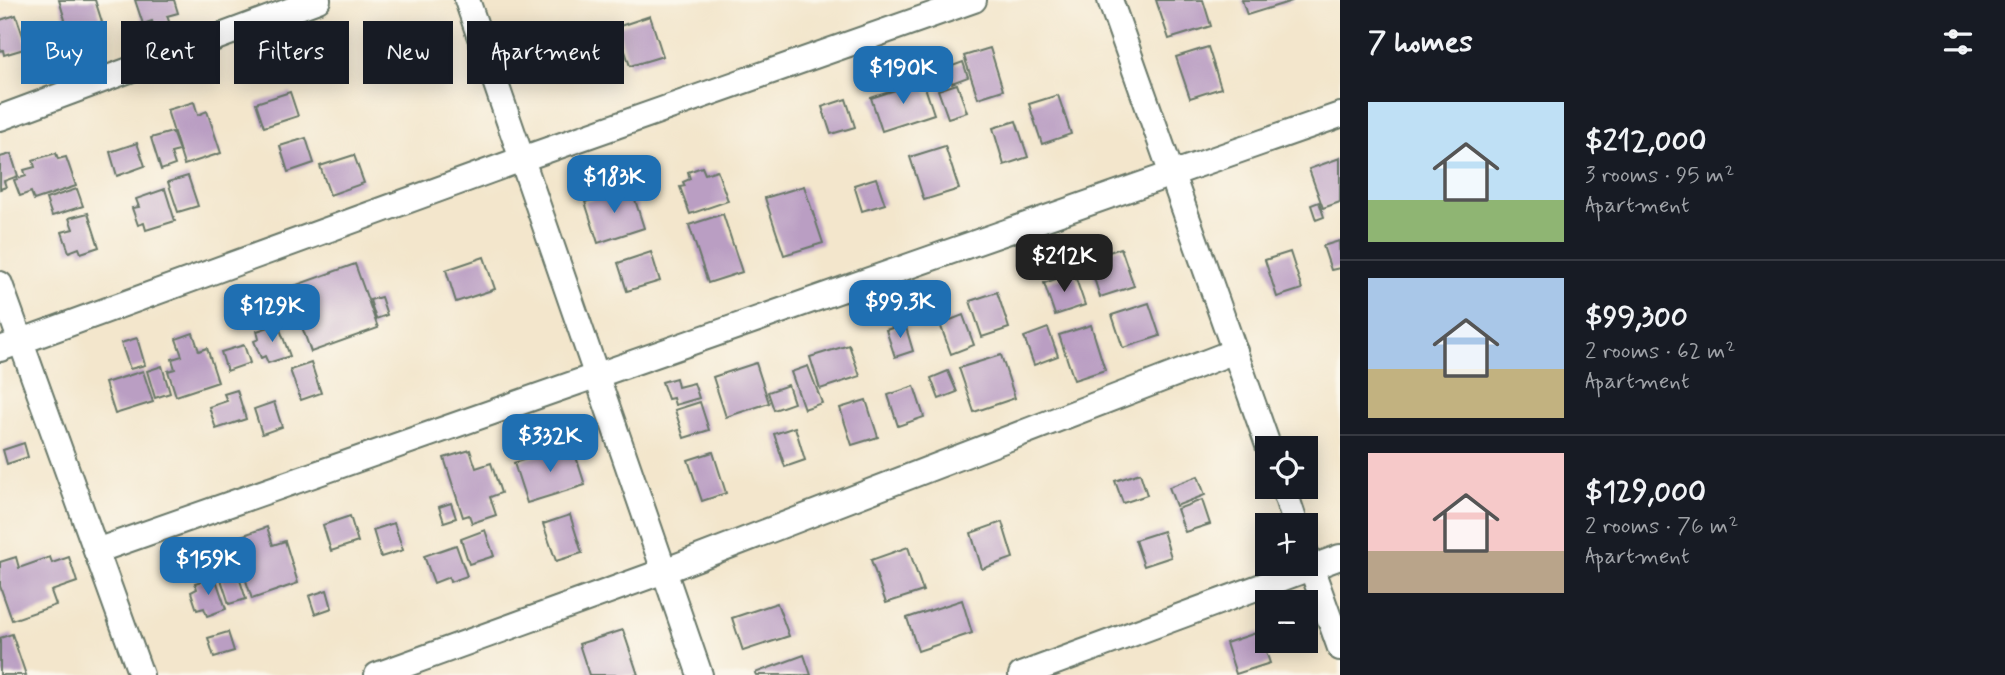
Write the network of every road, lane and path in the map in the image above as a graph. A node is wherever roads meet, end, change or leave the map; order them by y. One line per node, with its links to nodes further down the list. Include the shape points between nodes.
1 (317, 0): 6 (street)
2 (467, 0): 7 (street)
3 (974, 0): 7 (street)
4 (1110, 0): 8 (street)
5 (1340, 115): 8 (street)
6 (0, 118)
7 (522, 159): 10 (street); 12 (street)
8 (1172, 175): 11 (street); 12 (street)
9 (0, 284): 10 (street)
10 (10, 345): 14 (street)
11 (1235, 351): 13 (street); 17 (street)
12 (597, 376): 14 (street); 17 (street)
13 (1265, 436)
14 (96, 551): 21 (street)
15 (1340, 557): 16 (street)
16 (1318, 558)
17 (664, 571): 22 (street); 23 (street)
18 (1266, 576): 24 (street)
19 (1314, 576): 20 (street)
20 (1340, 648)
21 (141, 675)
22 (377, 675)
23 (700, 675)
24 (1021, 675)

